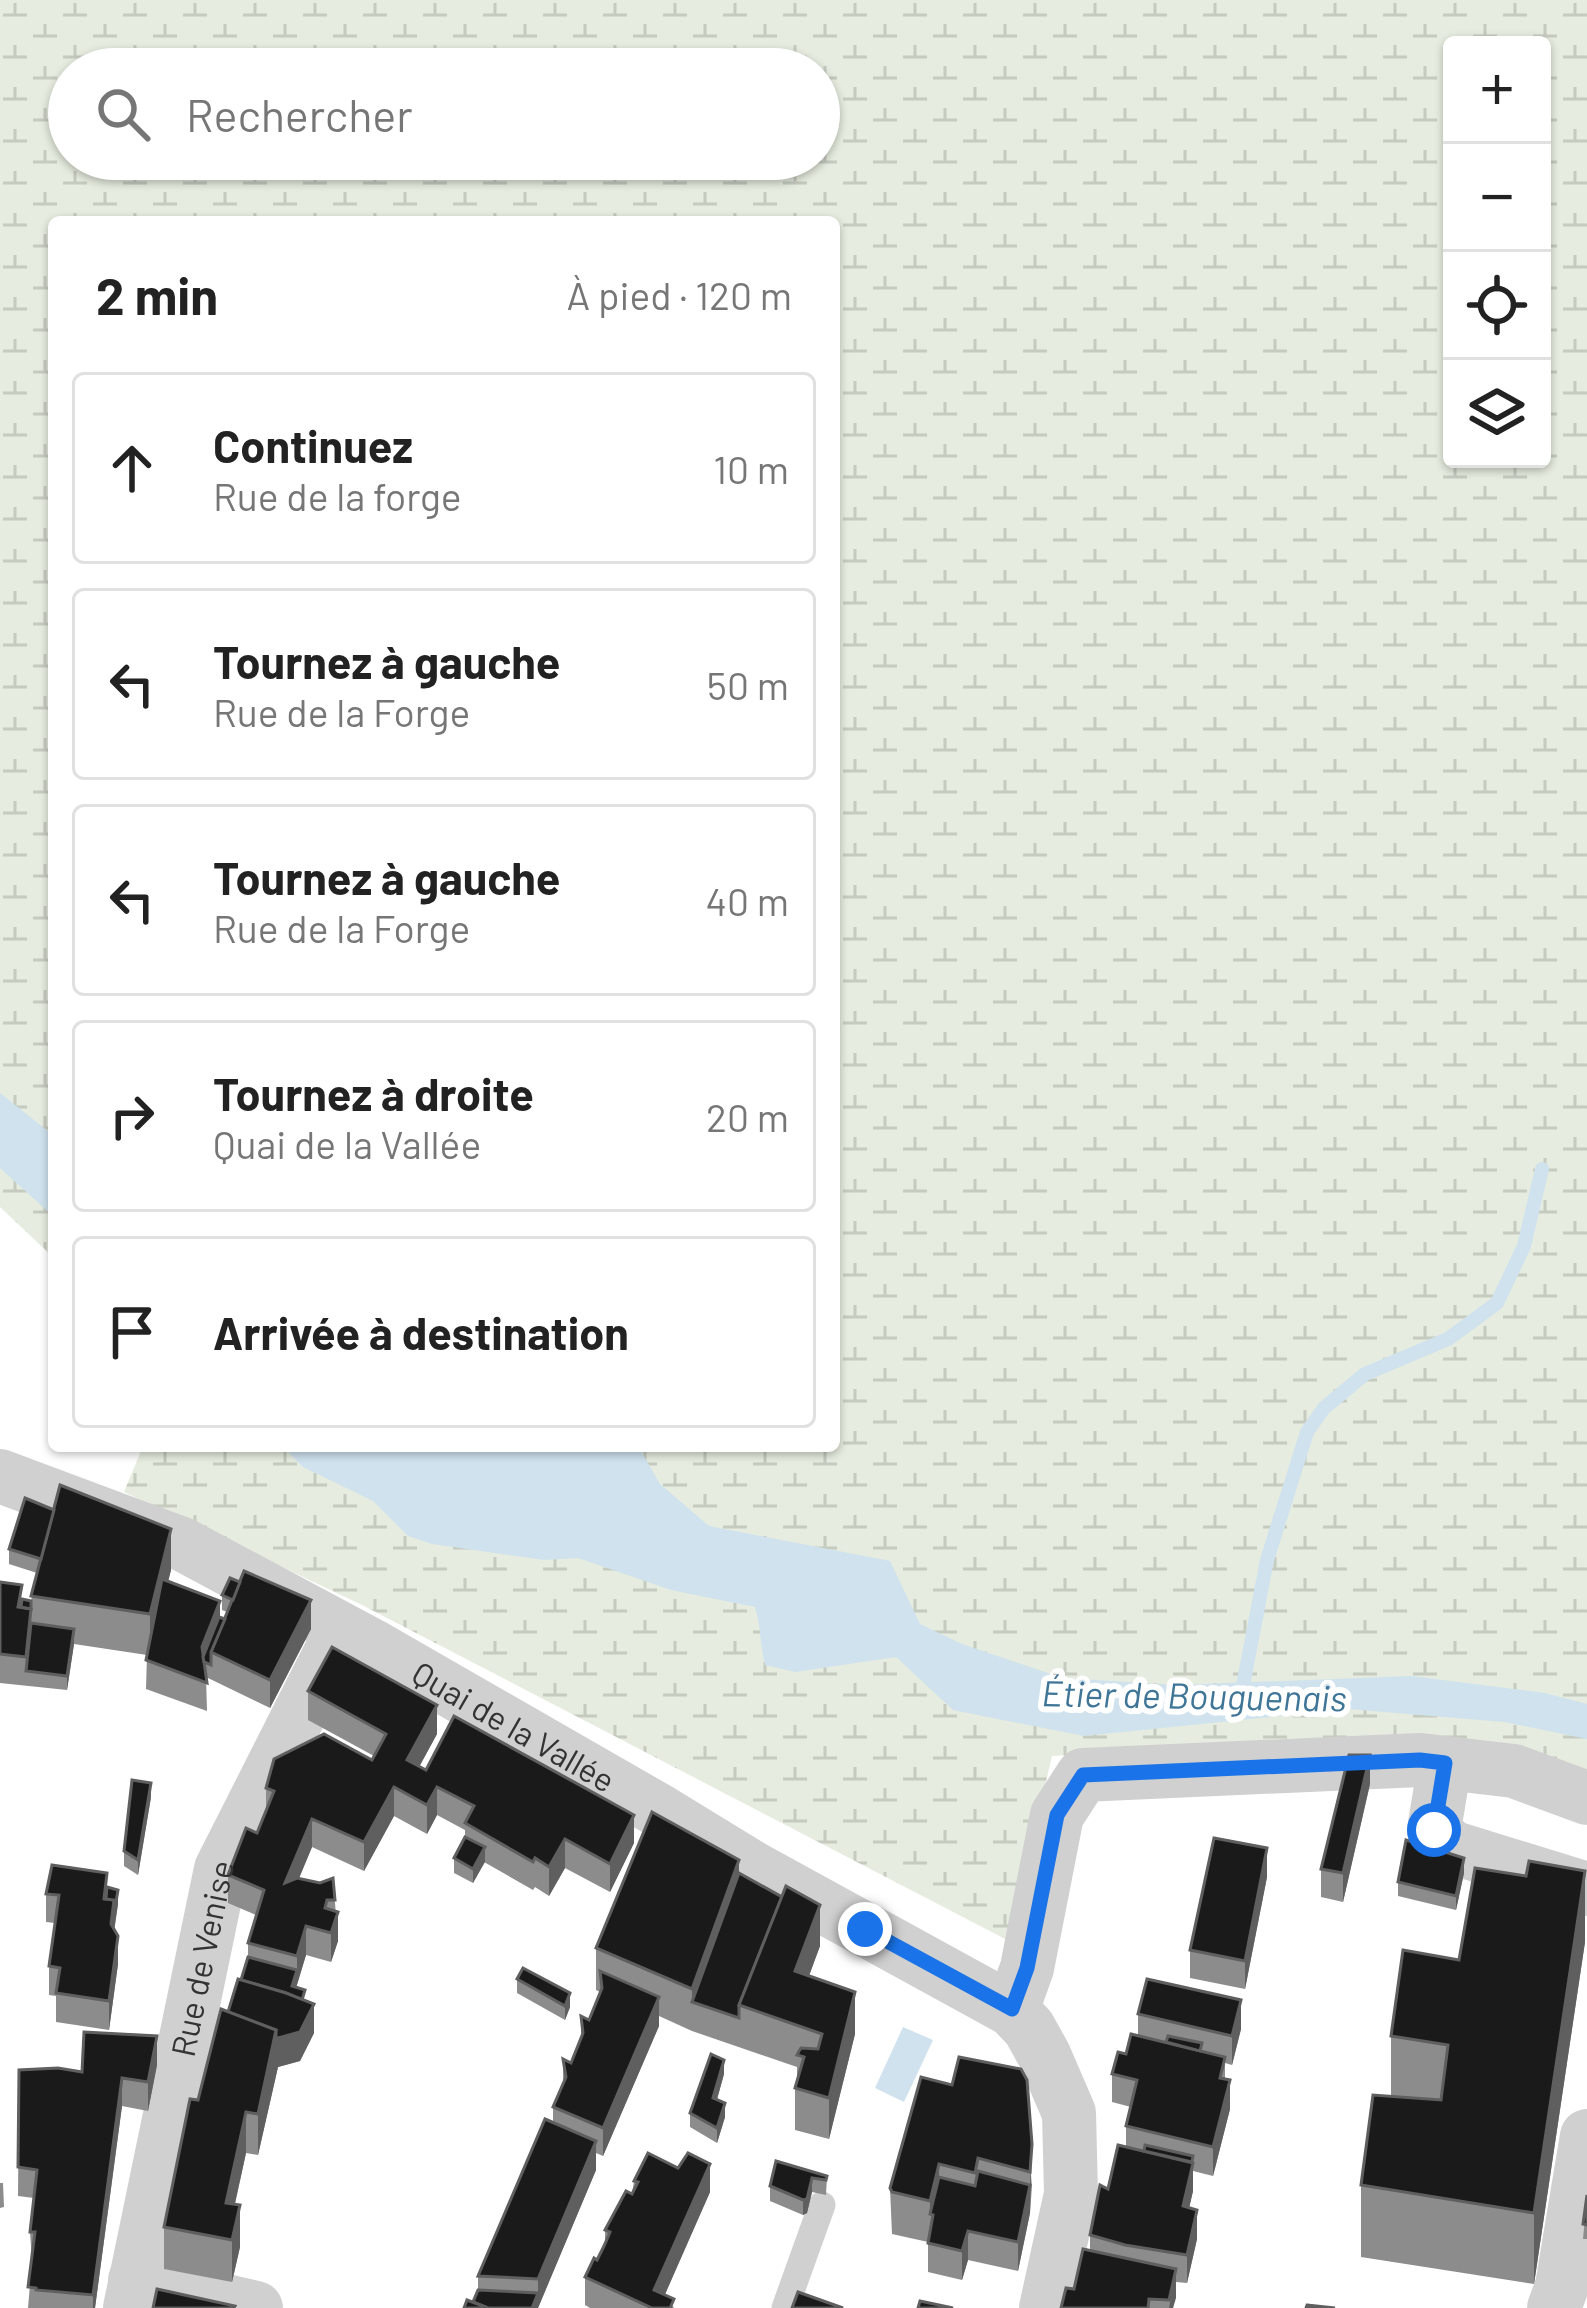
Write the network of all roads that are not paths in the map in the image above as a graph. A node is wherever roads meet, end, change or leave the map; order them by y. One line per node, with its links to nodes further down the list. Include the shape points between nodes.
1 (0, 1476): 2 (street, Quai de la Vallée, via 182,1544)
2 (342, 1630): 6 (street, Quai de la Vallée); 9 (street, Rue de Venise, via 220,1869)
3 (1445, 1763): 4 (street, via 1514,1771); 5 (street, via 1434,1830 1451,1847); 6 (street, via 1083,1775 1057,1815)
4 (1587, 1798)
5 (1587, 1888)
6 (1012, 2009): 12 (street, via 1069,2113 1071,2194)
7 (1587, 2136): 13 (street)
8 (822, 2205): 11 (lane)
9 (132, 2294): 10 (street)
10 (256, 2308)
11 (785, 2308)
12 (1046, 2308)
13 (1554, 2308)

